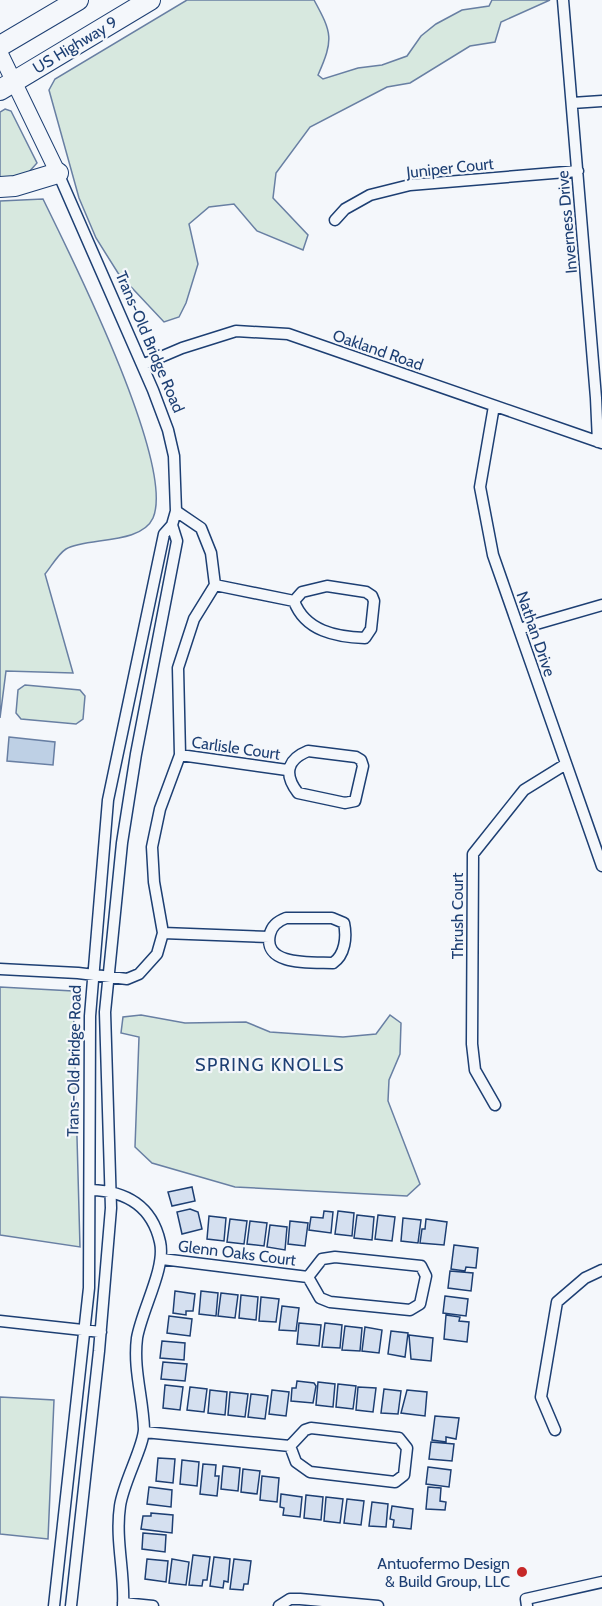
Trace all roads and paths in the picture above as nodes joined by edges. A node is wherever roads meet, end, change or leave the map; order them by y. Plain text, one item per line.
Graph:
1 (78, 0) edge
2 (150, 0) edge
3 (563, 0) edge
4 (0, 45) edge
5 (0, 53) edge
6 (7, 85) edge
7 (602, 101) edge
8 (572, 103) junction
9 (578, 171) junction
10 (59, 177) junction
11 (0, 188) edge
12 (335, 220) dead end
13 (142, 365) junction
14 (494, 406) junction
15 (600, 443) edge
16 (176, 511) junction
17 (172, 525) junction
18 (215, 585) junction
19 (294, 601) junction
20 (602, 605) edge
21 (519, 629) junction
22 (180, 755) junction
23 (566, 764) junction
24 (287, 770) junction
25 (602, 866) edge
26 (163, 933) junction
27 (269, 938) junction
28 (0, 969) edge
29 (94, 975) junction
30 (109, 977) junction
31 (495, 1105) dead end
32 (92, 1190) junction
33 (110, 1191) junction
34 (162, 1259) junction
35 (602, 1270) edge
36 (308, 1277) junction
37 (0, 1321) edge
38 (85, 1329) junction
39 (101, 1332) junction
40 (555, 1430) dead end
41 (144, 1431) junction
42 (290, 1446) junction
43 (602, 1582) edge
44 (123, 1605) edge
45 (54, 1606) edge
46 (71, 1606) edge
47 (153, 1606) edge
48 (279, 1606) edge
49 (378, 1606) edge
50 (527, 1606) edge

1 - 4 highway
2 - 6 highway, US Highway 9
3 - 8 street, Inverness Drive
5 - 6 street, Trans-Old Bridge Road
6 - 10 street, Trans-Old Bridge Road
7 - 8 street
8 - 9 street, Inverness Drive
9 - 12 street, Juniper Court
9 - 15 street, Inverness Drive
10 - 11 highway
10 - 13 street, Trans-Old Bridge Road
13 - 14 street, Oakland Road
13 - 16 street, Trans-Old Bridge Road
14 - 15 street, Oakland Road
14 - 21 street, Nathan Drive
16 - 17 street, Trans-Old Bridge Road
16 - 18 street
17 - 29 street, Trans-Old Bridge Road
17 - 30 street, Trans-Old Bridge Road
18 - 19 street
18 - 22 street, Carlisle Court
19 - 19 street
20 - 21 street
21 - 23 street, Nathan Drive
22 - 24 street, Carlisle Court
22 - 26 street, Carlisle Court
23 - 25 street, Nathan Drive
23 - 31 street, Thrush Court
24 - 24 street, Carlisle Court
26 - 27 street
26 - 30 street
27 - 27 street
28 - 29 street
29 - 30 street
29 - 32 street, Trans-Old Bridge Road
30 - 33 street, Trans-Old Bridge Road
32 - 33 street
32 - 38 street, Trans-Old Bridge Road
33 - 34 street, Glenn Oaks Court
33 - 39 street, Trans-Old Bridge Road
34 - 36 street, Glenn Oaks Court
34 - 41 street, Glenn Oaks Court
35 - 40 street
36 - 36 street, Glenn Oaks Court
37 - 38 street
38 - 39 street
38 - 45 street, Trans-Old Bridge Road
39 - 46 street, Trans-Old Bridge Road
41 - 42 street
41 - 44 street, Glenn Oaks Court
42 - 42 street
43 - 50 street
44 - 47 street, Glenn Oaks Court
48 - 49 street

